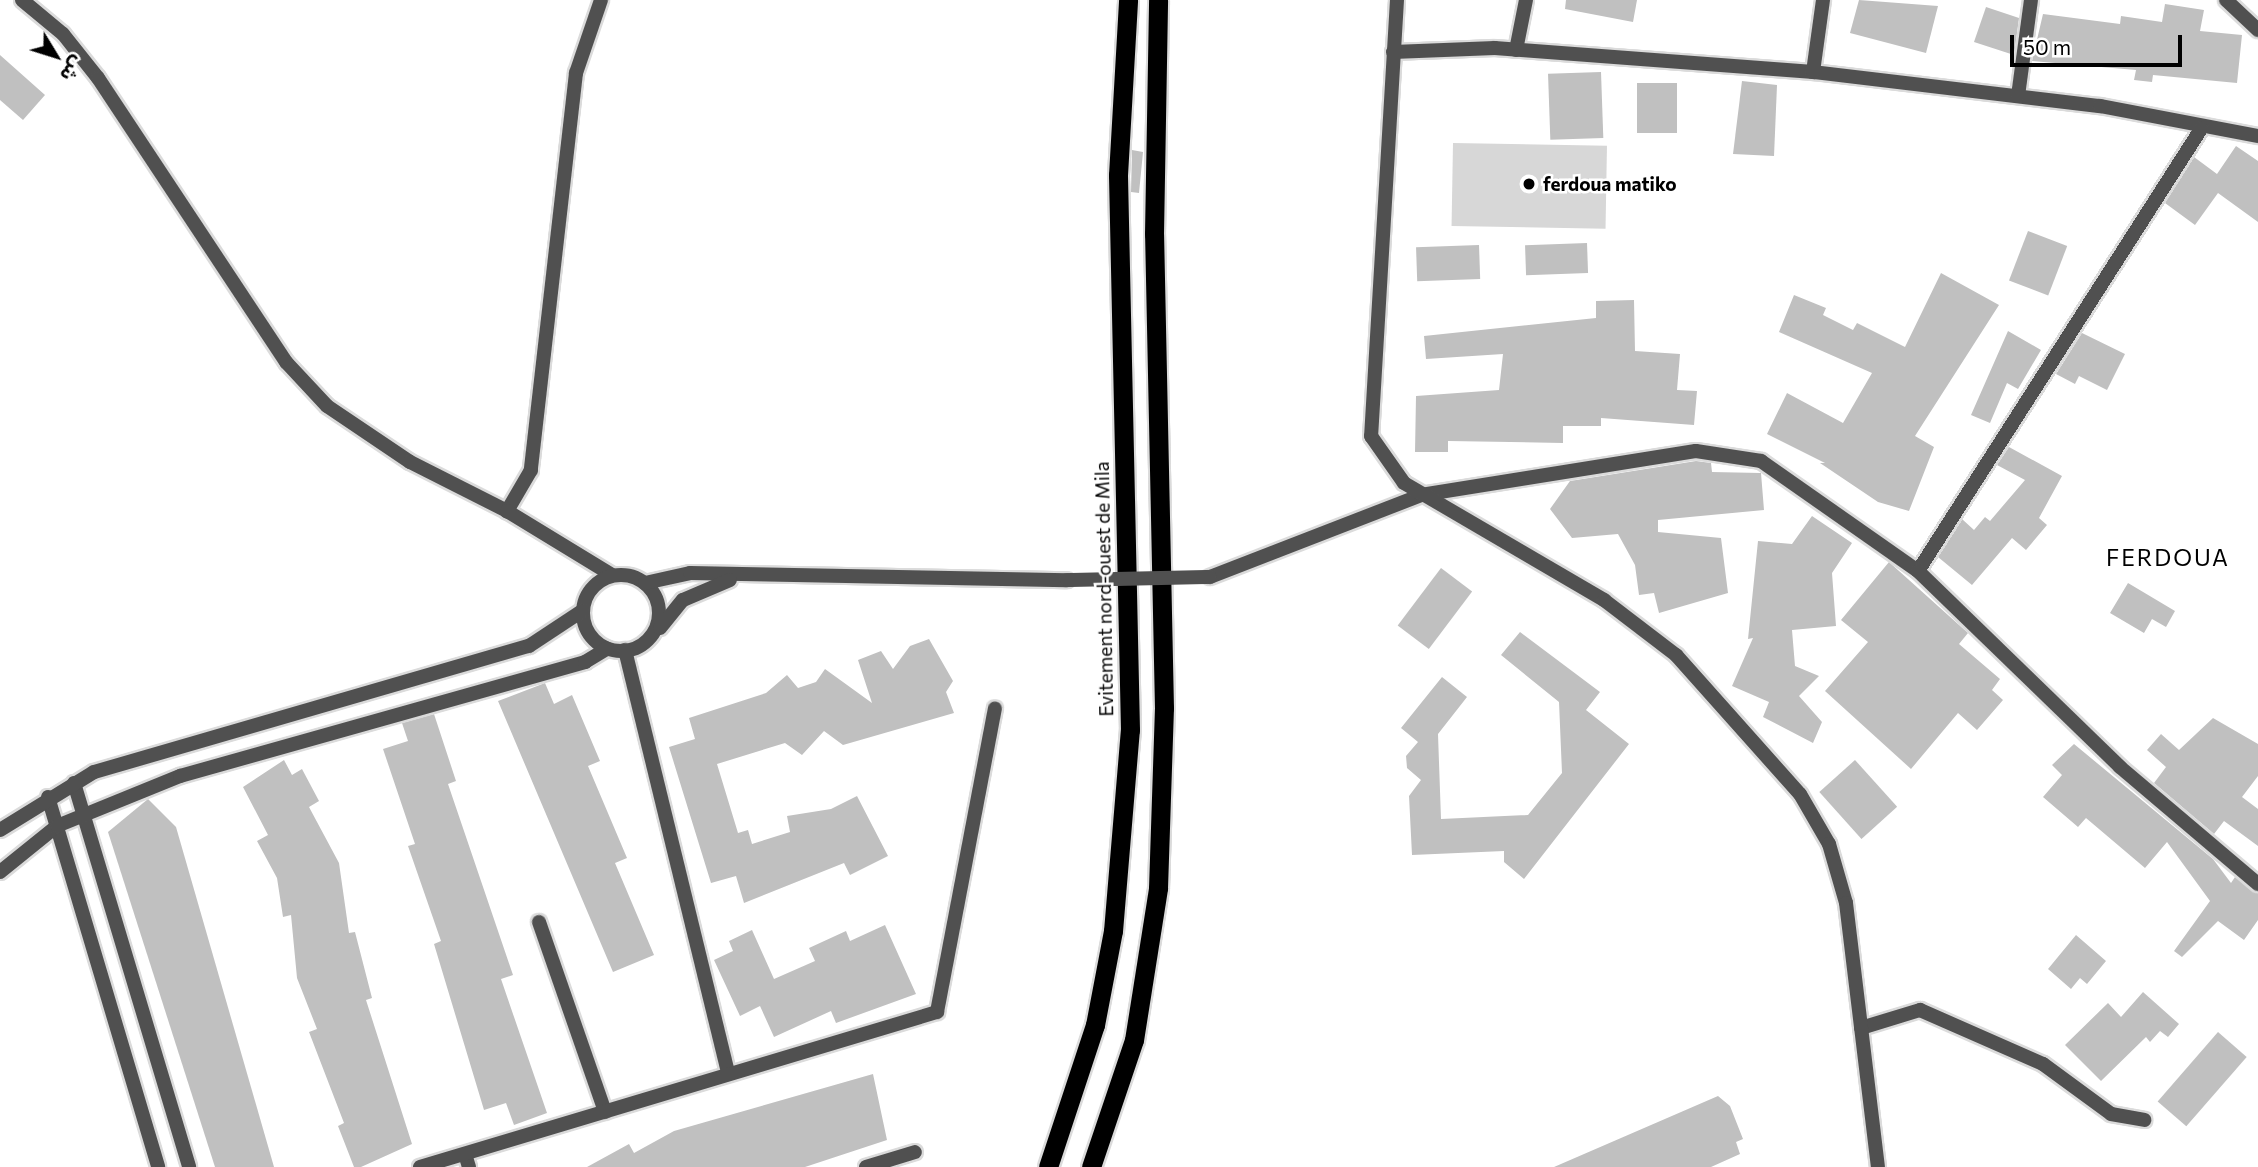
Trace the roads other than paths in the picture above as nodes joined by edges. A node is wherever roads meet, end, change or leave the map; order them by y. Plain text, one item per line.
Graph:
1 (22, 0) edge
2 (601, 0) edge
3 (1128, 0) edge
4 (1158, 0) edge
5 (1397, 0) edge
6 (1525, 0) edge
7 (1823, 0) edge
8 (2031, 0) edge
9 (2226, 0) edge
10 (2258, 30) edge
11 (1516, 50) junction
12 (1393, 52) junction
13 (1813, 72) junction
14 (2018, 96) junction
15 (2201, 129) junction
16 (2258, 136) edge
17 (1422, 495) junction
18 (507, 511) junction
19 (1918, 571) junction
20 (612, 575) junction
21 (769, 576) junction
22 (645, 583) junction
23 (582, 611) junction
24 (652, 637) junction
25 (607, 649) junction
26 (625, 650) junction
27 (995, 709) dead end
28 (74, 783) junction
29 (48, 797) junction
30 (82, 815) junction
31 (57, 826) junction
32 (0, 830) edge
33 (0, 872) edge
34 (2258, 884) edge
35 (539, 922) dead end
36 (1861, 1028) junction
37 (728, 1074) junction
38 (604, 1112) junction
39 (2144, 1120) dead end
40 (915, 1152) dead end
41 (467, 1160) edge
42 (158, 1167) edge
43 (190, 1167) edge
44 (420, 1167) edge
45 (866, 1167) edge
46 (1048, 1167) edge
47 (1091, 1167) edge
48 (1878, 1167) edge

1 - 18 street
2 - 18 street
3 - 46 highway, Evitement nord-ouest de Mila
4 - 47 highway
5 - 12 street
6 - 11 street
7 - 13 street
8 - 14 street
9 - 10 street
11 - 12 street
11 - 13 street
12 - 17 street
13 - 14 street
14 - 15 street
15 - 16 street
15 - 19 street
17 - 19 street
17 - 21 street, bridge
17 - 36 street
18 - 20 street
19 - 34 street
20 - 22 street
20 - 23 street
21 - 22 street
21 - 24 street
22 - 24 street
23 - 25 street
23 - 28 street
24 - 26 street
25 - 26 street
25 - 30 street
26 - 37 street
27 - 37 street
28 - 29 street
28 - 30 street
29 - 31 street
29 - 32 street
30 - 31 street
30 - 43 street
31 - 33 street
31 - 42 street
35 - 38 street
36 - 39 street
36 - 48 street
37 - 38 street
38 - 41 street
40 - 45 street
41 - 44 street

